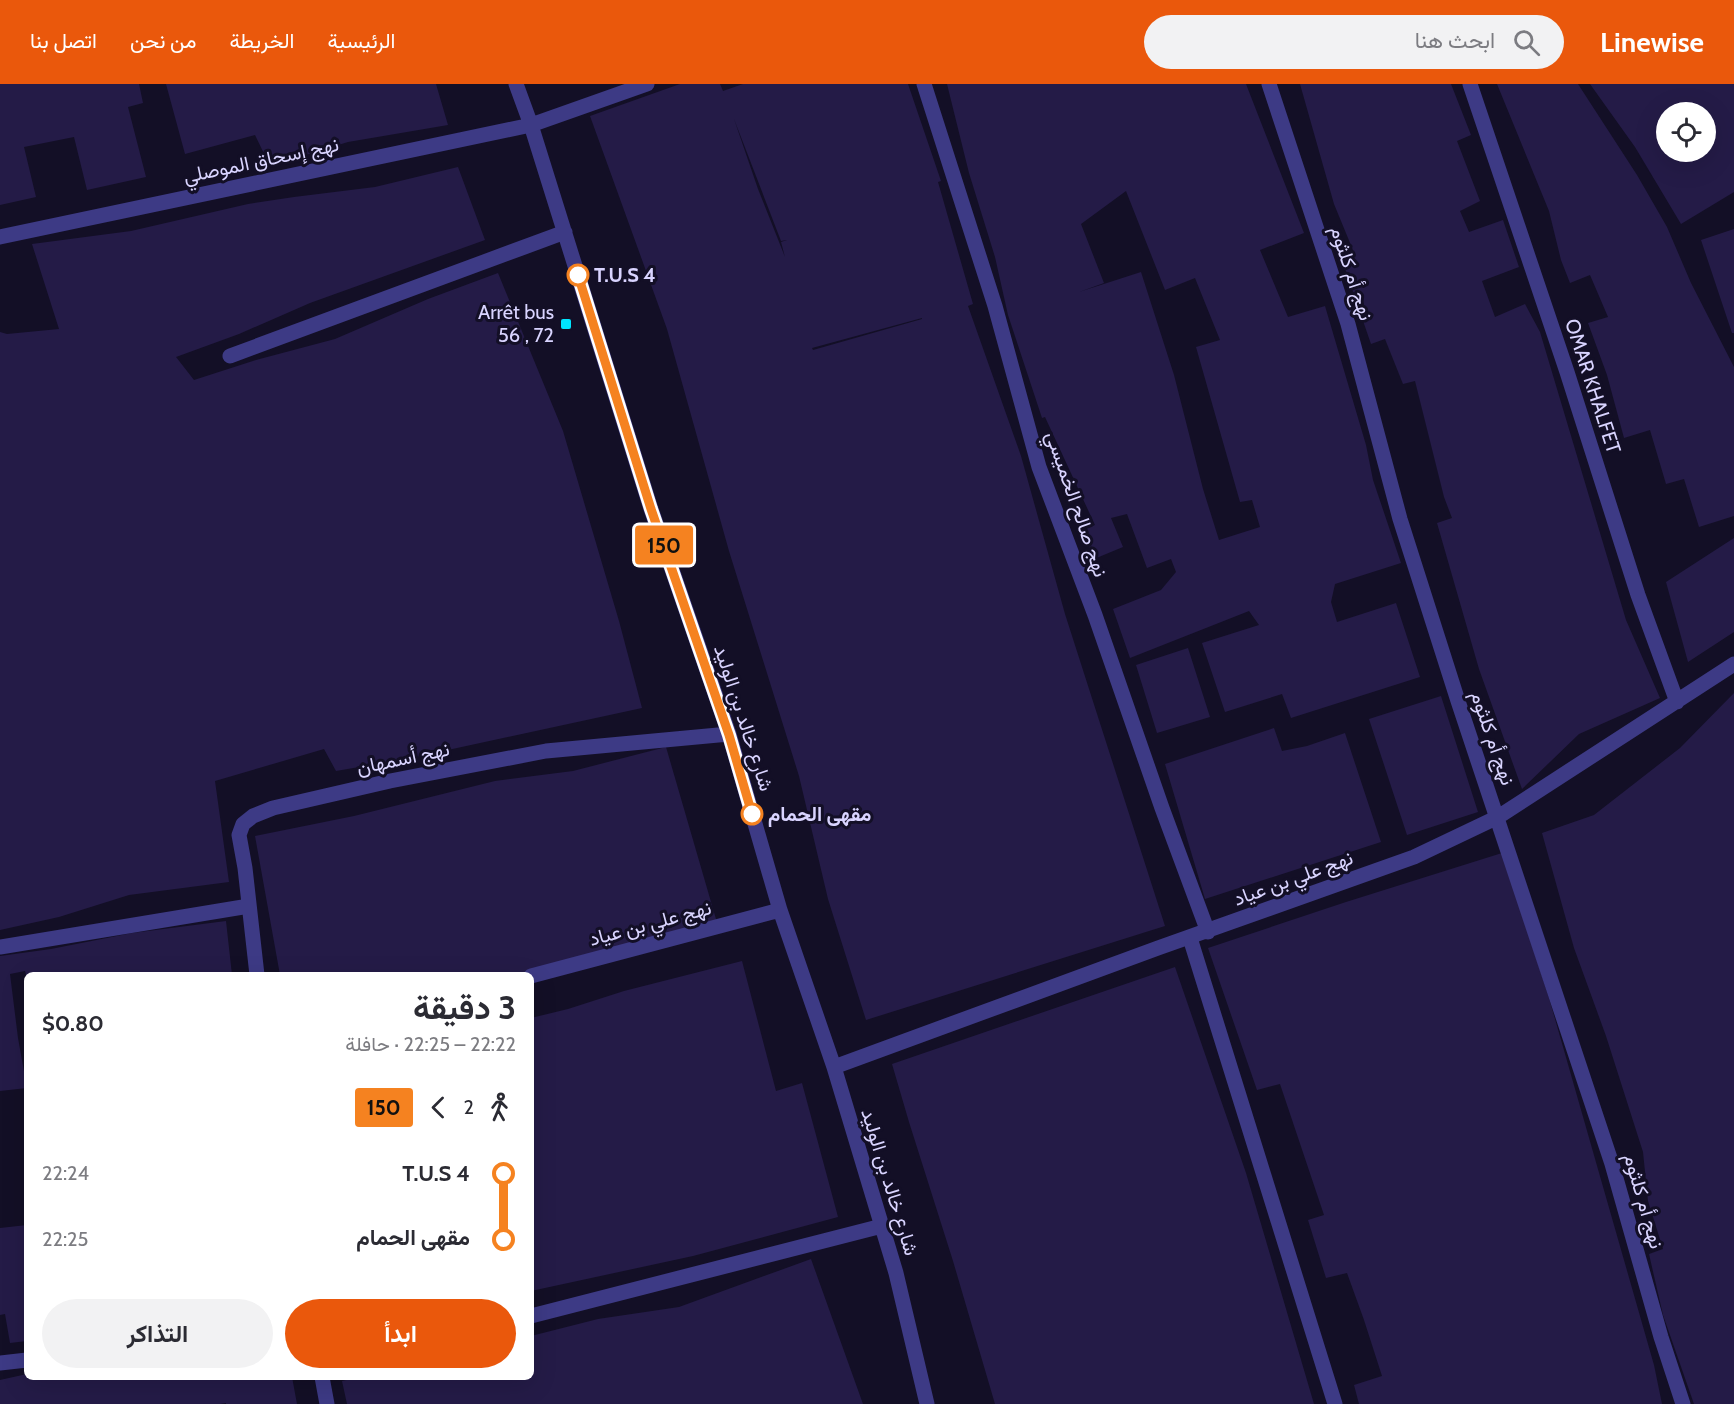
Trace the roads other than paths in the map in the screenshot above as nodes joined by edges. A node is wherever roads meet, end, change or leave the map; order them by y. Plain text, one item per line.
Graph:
1 (516, 84) edge
2 (647, 84) edge
3 (924, 84) edge
4 (1269, 84) edge
5 (1470, 84) edge
6 (531, 125) junction
7 (565, 232) junction
8 (0, 237) edge
9 (230, 356) dead end
10 (1734, 664) edge
11 (1677, 702) junction
12 (729, 735) junction
13 (1498, 817) junction
14 (249, 906) junction
15 (780, 910) junction
16 (1208, 932) junction
17 (1190, 938) junction
18 (0, 947) edge
19 (257, 972) edge
20 (534, 975) edge
21 (834, 1067) junction
22 (882, 1226) junction
23 (534, 1315) edge
24 (24, 1360) edge
25 (0, 1363) edge
26 (323, 1380) edge
27 (327, 1404) edge
28 (927, 1404) edge
29 (1335, 1404) edge
30 (1683, 1404) edge

1 - 6 street, شارع خالد بن الوليد
2 - 6 street, نهج إسحاق الموصلي
3 - 16 street, نهج صالح الخميسي
4 - 13 street, نهج أم كلثوم
5 - 11 street, OMAR KHALFET
6 - 7 street, شارع خالد بن الوليد
6 - 8 street, نهج إسحاق الموصلي
7 - 9 street
7 - 12 street, شارع خالد بن الوليد
10 - 11 street, نهج علي بن عياد
11 - 13 street, نهج علي بن عياد
12 - 14 street, نهج أسمهان
12 - 15 street, شارع خالد بن الوليد
13 - 16 street, نهج علي بن عياد
13 - 30 street, نهج أم كلثوم
14 - 18 street
14 - 19 street, نهج أسمهان
15 - 20 street, نهج علي بن عياد
15 - 21 street, شارع خالد بن الوليد
16 - 17 street, نهج علي بن عياد
17 - 21 street, نهج علي بن عياد
17 - 29 street
21 - 22 street, شارع خالد بن الوليد
22 - 23 street
22 - 28 street, شارع خالد بن الوليد
24 - 25 street
26 - 27 street

